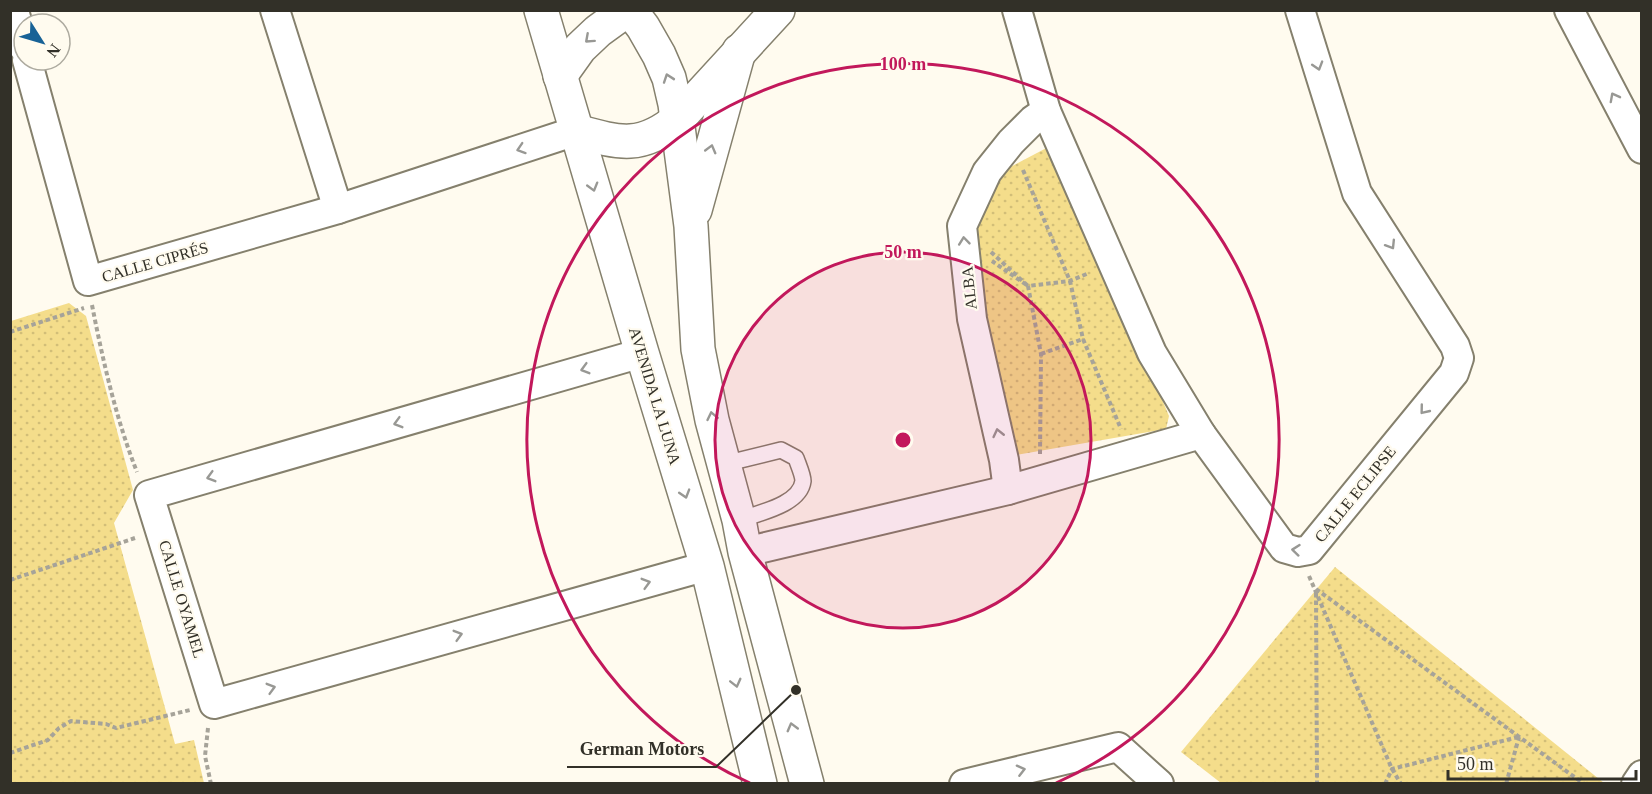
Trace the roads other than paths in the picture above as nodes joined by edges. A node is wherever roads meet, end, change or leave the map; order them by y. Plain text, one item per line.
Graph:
1 (275, 10) edge
2 (542, 10) edge
3 (628, 10) edge
4 (778, 10) edge
5 (1017, 10) edge
6 (1300, 10) edge
7 (1569, 10) edge
8 (739, 51) junction
9 (30, 72) edge
10 (560, 76) junction
11 (1046, 111) junction
12 (678, 119) junction
13 (576, 131) junction
14 (1641, 149) edge
15 (338, 209) junction
16 (691, 226) junction
17 (642, 352) junction
18 (1201, 434) junction
19 (724, 464) junction
20 (1008, 490) junction
21 (739, 520) junction
22 (745, 552) junction
23 (707, 566) junction
24 (1641, 775) edge
25 (760, 783) edge
26 (807, 783) edge
27 (964, 783) edge
28 (1159, 783) edge
29 (1636, 783) edge

1 - 15 street
2 - 10 main road, AVENIDA LA LUNA
3 -> 10 main road
12 -> 3 main road
4 - 8 main road
5 - 11 street, CALLE ECLIPSE
6 -> 18 street, CALLE ECLIPSE
14 -> 7 street
8 - 12 main road
16 -> 8 main road
9 - 15 street, CALLE CIPRÉS
10 - 13 main road, AVENIDA LA LUNA
11 - 18 street, CALLE ECLIPSE
20 -> 11 street, ALBA
12 - 13 main road
12 - 16 main road
13 -> 15 street, CALLE CIPRÉS
13 -> 17 main road, AVENIDA LA LUNA
19 -> 16 main road
17 -> 23 main road, AVENIDA LA LUNA
17 -> 23 street, CALLE OYAMEL
18 - 20 street
19 - 21 main road
19 - 21 lane
20 - 22 street
21 - 22 main road
26 -> 22 main road
23 -> 25 main road, AVENIDA LA LUNA
24 - 29 street
27 -> 28 street

